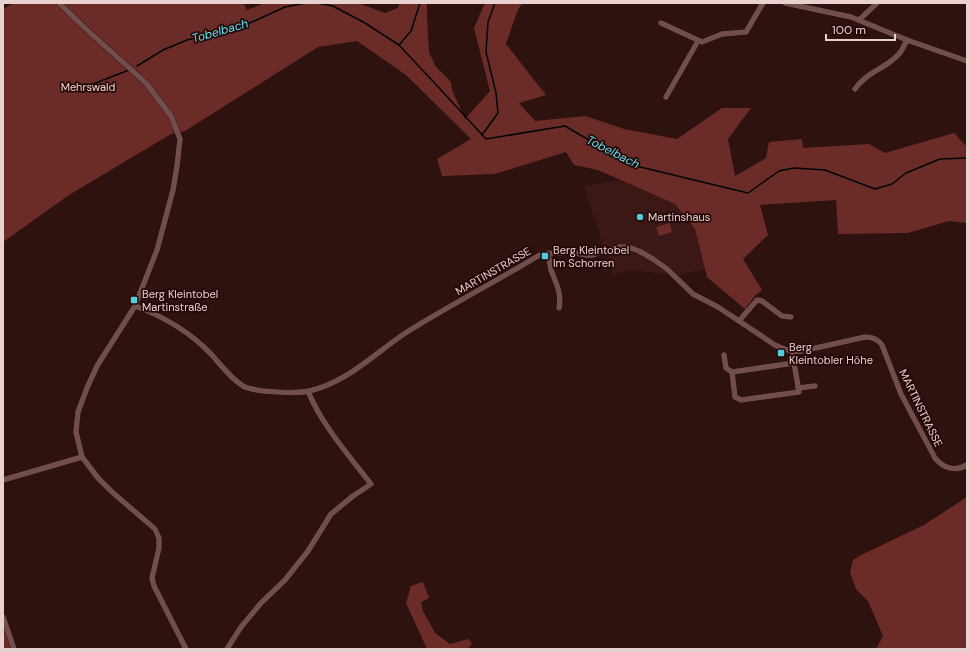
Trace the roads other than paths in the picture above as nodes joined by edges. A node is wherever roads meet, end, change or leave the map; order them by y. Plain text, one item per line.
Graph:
1 (59, 3) edge
2 (763, 3) edge
3 (785, 3) edge
4 (877, 3) edge
5 (859, 20) junction
6 (662, 23) dead end
7 (907, 40) junction
8 (698, 41) junction
9 (967, 61) edge
10 (855, 90) dead end
11 (666, 97) dead end
12 (548, 253) junction
13 (135, 306) junction
14 (559, 308) dead end
15 (791, 317) dead end
16 (739, 321) junction
17 (792, 351) junction
18 (724, 355) dead end
19 (794, 363) junction
20 (732, 372) junction
21 (815, 386) dead end
22 (798, 388) junction
23 (308, 391) junction
24 (82, 457) junction
25 (967, 465) edge
26 (3, 480) edge
27 (3, 617) edge
28 (14, 649) edge
29 (186, 649) edge
30 (227, 649) edge

1 - 13 street
2 - 8 street
3 - 5 street
4 - 5 street
5 - 7 street
6 - 8 street
7 - 9 street
7 - 10 street
8 - 11 street
12 - 14 street
12 - 16 street, MARTINSTRASSE
12 - 23 street, MARTINSTRASSE
13 - 23 street, MARTINSTRASSE
13 - 24 street
15 - 16 street
16 - 17 street, MARTINSTRASSE
17 - 19 street
17 - 25 street, MARTINSTRASSE
18 - 20 street
19 - 20 street
19 - 22 street
20 - 22 street
21 - 22 street
23 - 30 street
24 - 26 street
24 - 29 street
27 - 28 street

